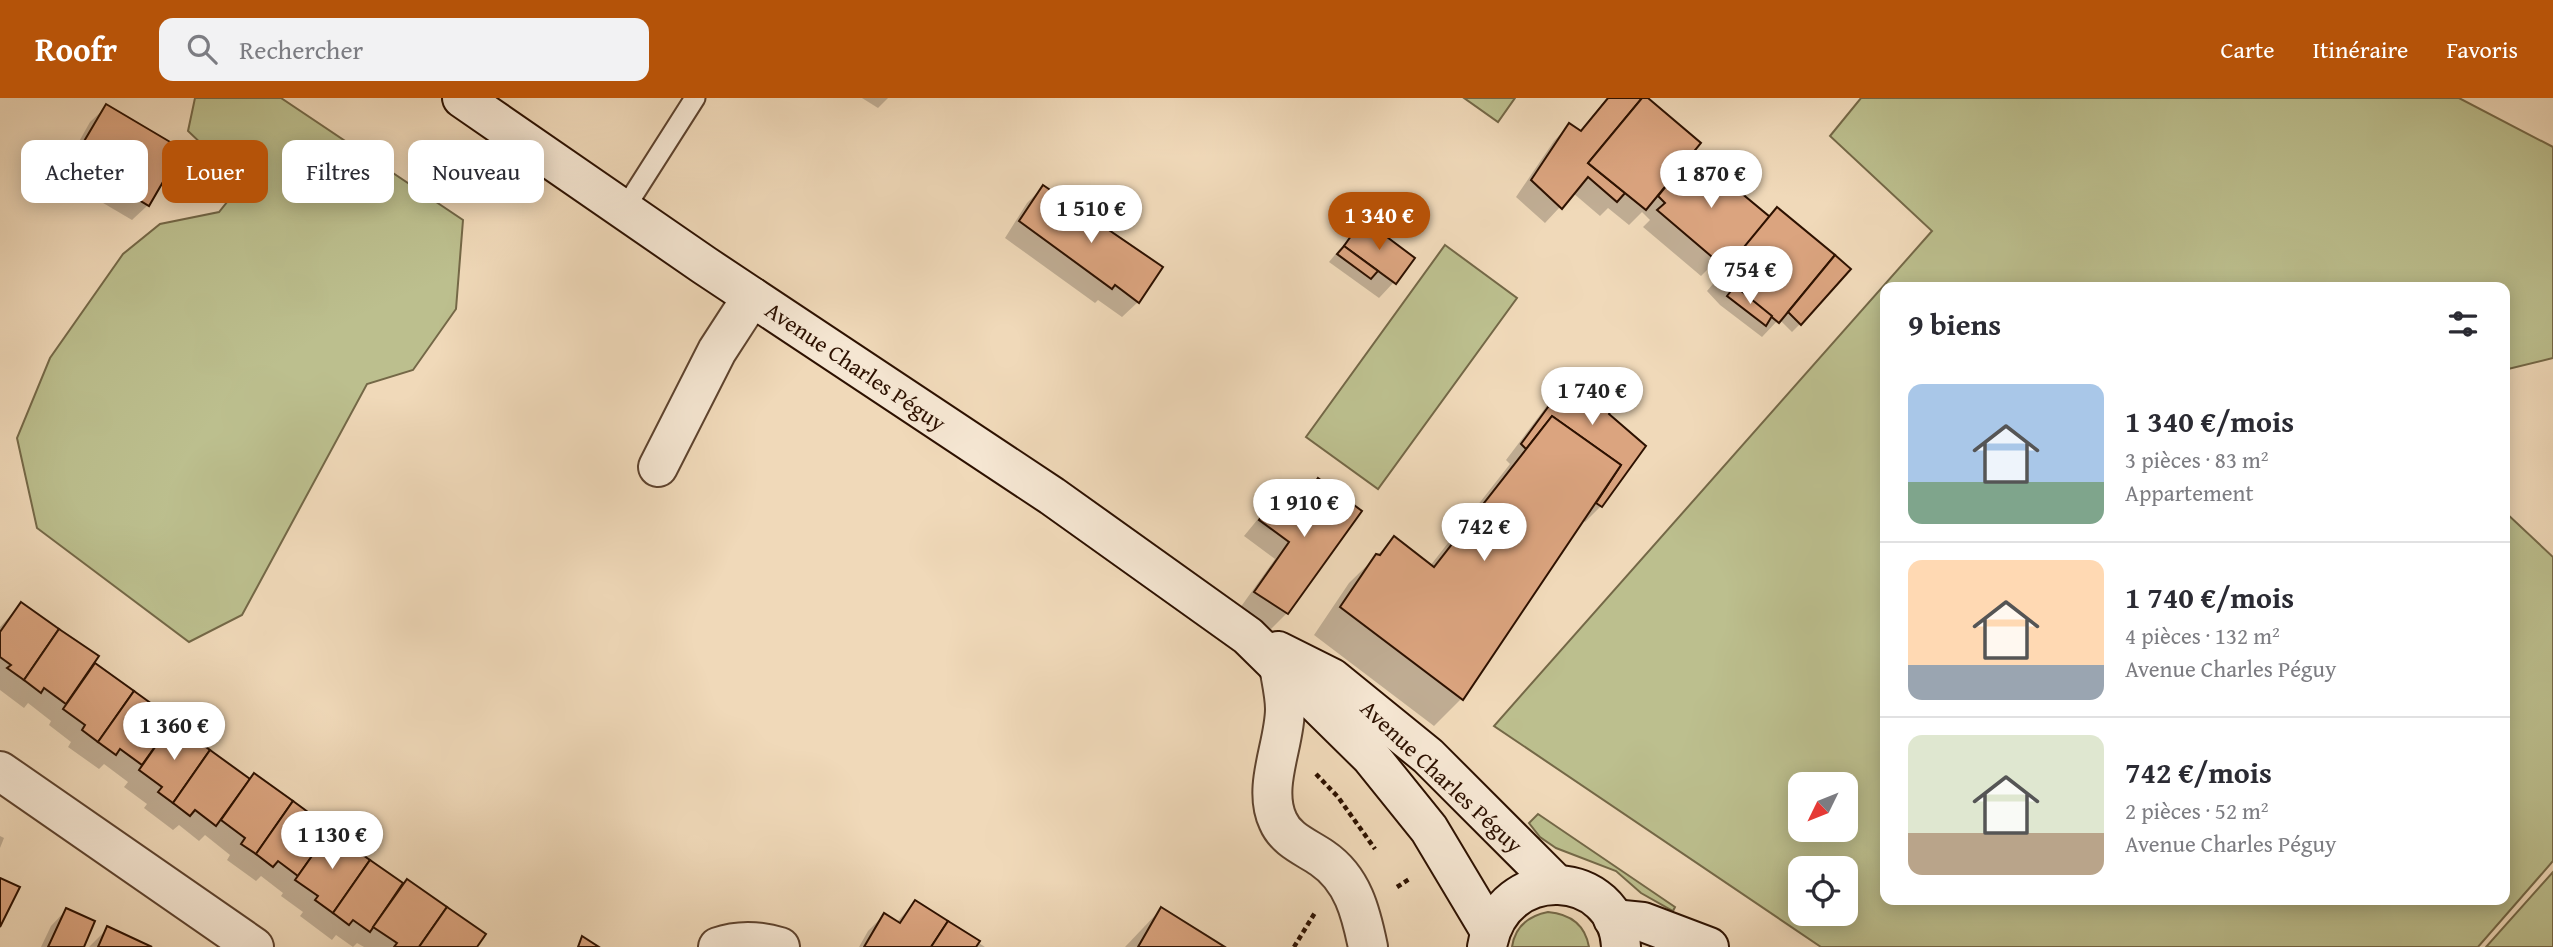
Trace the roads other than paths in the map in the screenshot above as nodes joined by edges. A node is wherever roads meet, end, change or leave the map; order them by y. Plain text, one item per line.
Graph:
1 (462, 98) edge
2 (695, 98) edge
3 (623, 211) junction
4 (752, 297) junction
5 (658, 467) dead end
6 (1248, 636) junction
7 (1279, 666) junction
8 (0, 771) edge
9 (1556, 884) junction
10 (1617, 933) edge
11 (1489, 939) edge
12 (254, 947) edge
13 (718, 947) edge
14 (780, 947) edge
15 (1368, 947) edge
16 (1709, 947) edge

1 - 3 main road, Avenue Charles Péguy
2 - 3 lane
3 - 4 main road, Avenue Charles Péguy
4 - 5 main road
4 - 6 main road, Avenue Charles Péguy
6 - 7 main road, Avenue Charles Péguy
6 - 9 main road, Avenue Charles Péguy
7 - 11 main road, Avenue Charles Péguy
7 - 15 main road
8 - 12 main road
9 - 10 main road
9 - 11 main road
10 - 16 main road
13 - 14 main road

